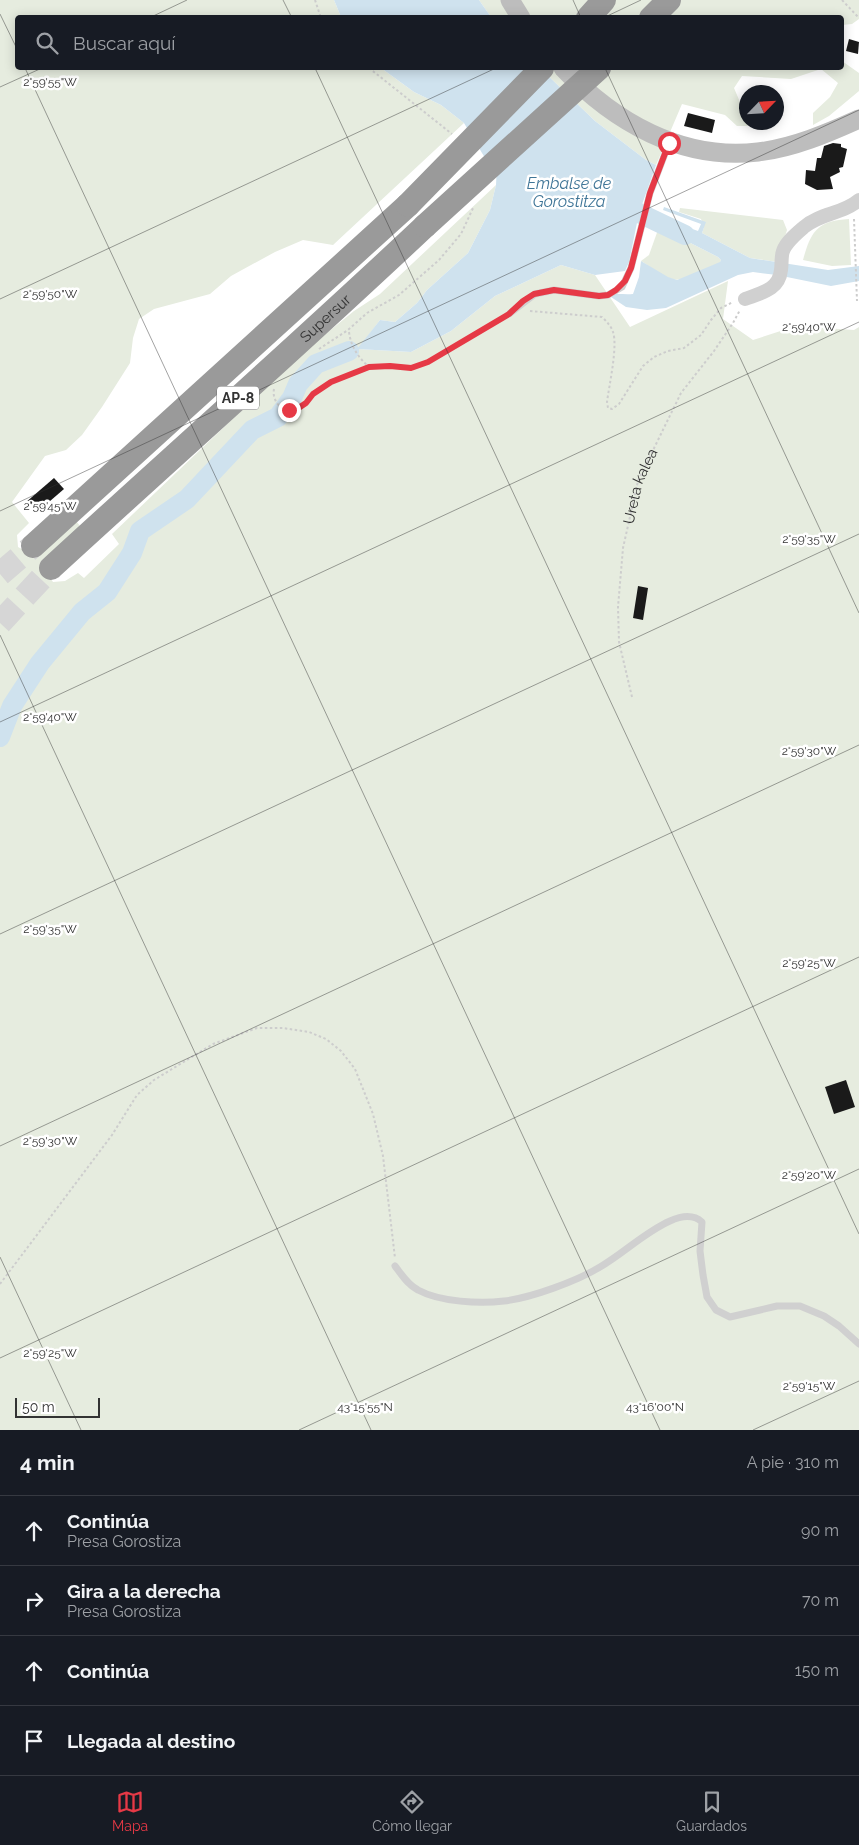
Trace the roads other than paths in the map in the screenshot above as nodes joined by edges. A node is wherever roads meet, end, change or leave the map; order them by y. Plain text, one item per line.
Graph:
1 (510, 0) edge
2 (604, 0) edge
3 (669, 0) edge
4 (518, 15) edge
5 (591, 15) edge
6 (654, 15) edge
7 (540, 70) edge
8 (566, 70) edge
9 (597, 70) edge
10 (859, 119) edge
11 (669, 143) junction
12 (856, 202) edge
13 (745, 299) road end
14 (509, 314) road end
15 (33, 546) tunnel mouth
16 (50, 568) tunnel mouth
17 (396, 1266) road end
18 (859, 1344) edge

1 - 4 street
2 - 5 highway
3 - 6 highway
7 - 15 highway, Supersur / AP-8, bridge
8 - 11 street
9 - 16 highway, Supersur / AP-8, bridge
10 - 11 street
11 - 14 lane
12 - 13 street
17 - 18 lane

